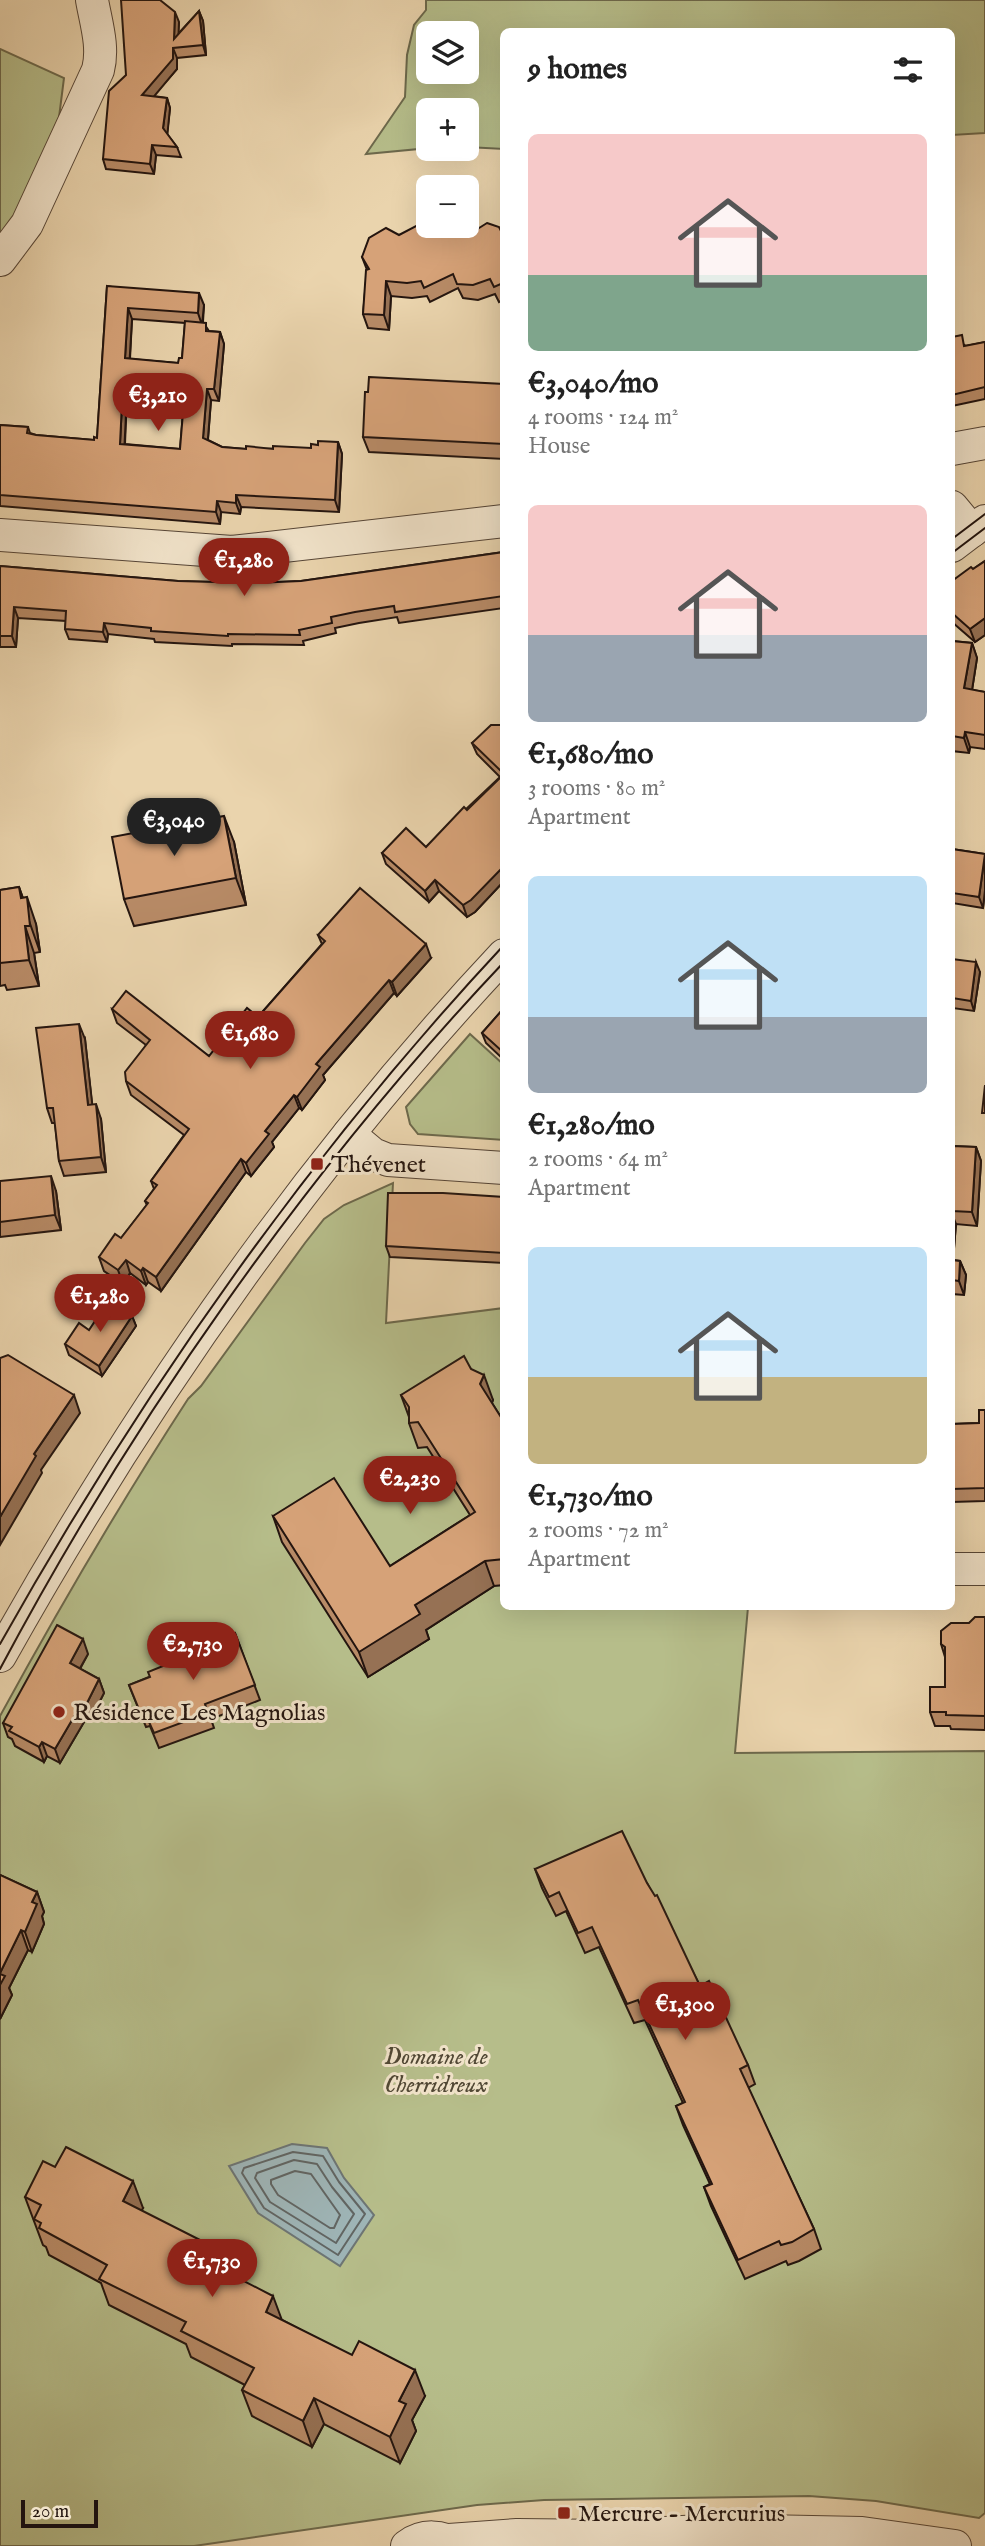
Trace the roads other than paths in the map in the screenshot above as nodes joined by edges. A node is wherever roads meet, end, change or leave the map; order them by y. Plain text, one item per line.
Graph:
1 (92, 0) edge
2 (0, 260) edge
3 (985, 443) edge
4 (955, 448) edge
5 (955, 511) edge
6 (500, 521) edge
7 (970, 533) edge
8 (0, 535) edge
9 (500, 959) edge
10 (349, 1134) junction
11 (500, 1168) edge
12 (955, 1569) edge
13 (985, 1569) edge
14 (0, 1656) edge
15 (601, 2541) edge
16 (454, 2543) edge
17 (407, 2546) edge
18 (955, 2546) edge

1 - 2 street
3 - 4 street
5 - 7 street
6 - 8 street
9 - 10 street
10 - 11 street
10 - 14 street
12 - 13 street
15 - 16 street
15 - 18 street
16 - 17 street

